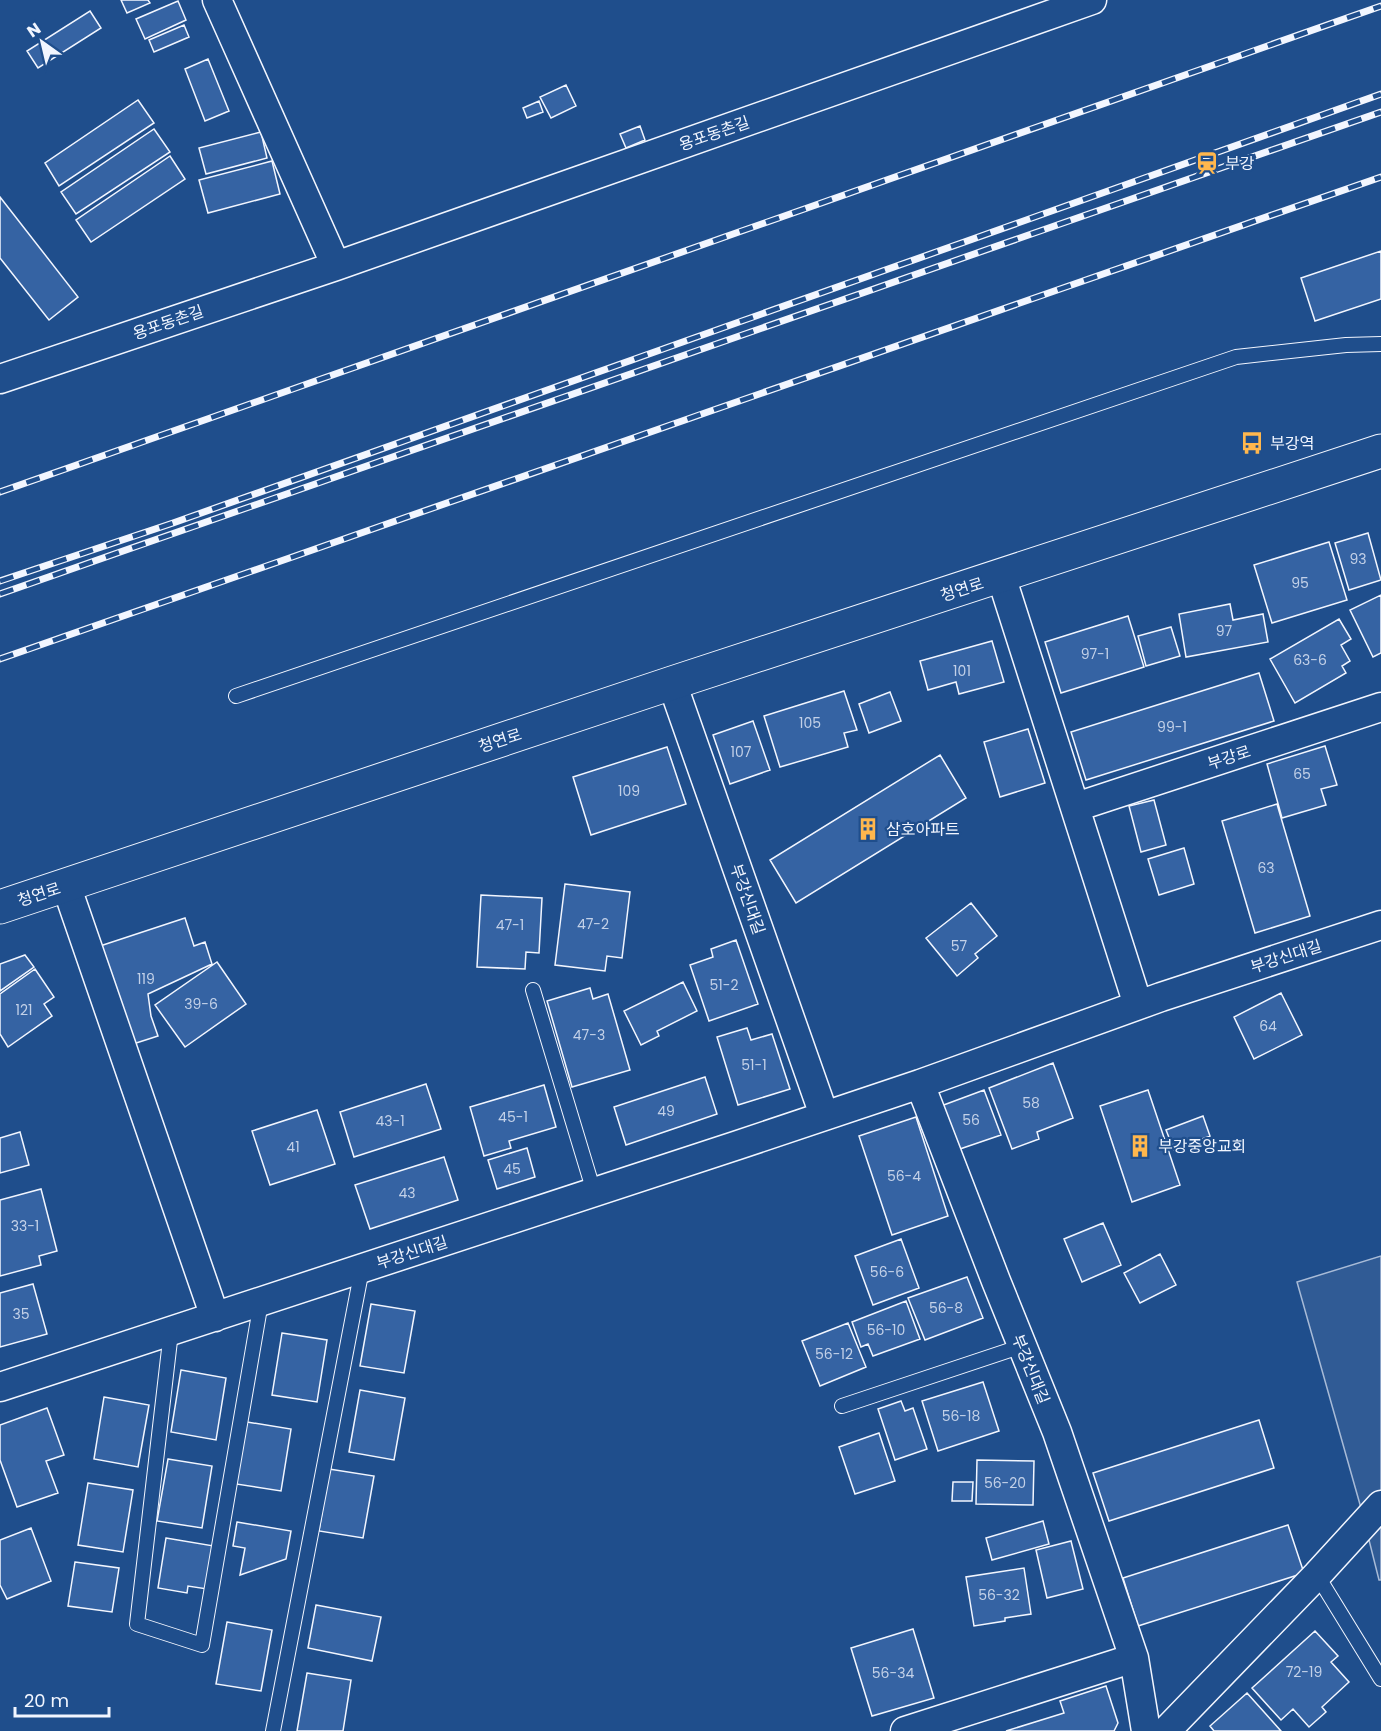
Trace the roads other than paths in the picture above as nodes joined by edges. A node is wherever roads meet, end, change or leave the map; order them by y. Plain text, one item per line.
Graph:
1 (217, 0) edge
2 (1092, 0) edge
3 (336, 266) junction
4 (1381, 344) edge
5 (0, 379) edge
6 (1381, 451) edge
7 (1001, 576) junction
8 (672, 683) junction
9 (236, 696) dead end
10 (1381, 707) edge
11 (1076, 807) junction
12 (66, 885) junction
13 (0, 907) edge
14 (1381, 925) edge
15 (533, 990) dead end
16 (1138, 1005) junction
17 (920, 1083) junction
18 (824, 1114) junction
19 (594, 1192) junction
20 (362, 1269) junction
21 (261, 1302) junction
22 (215, 1317) junction
23 (171, 1332) junction
24 (1022, 1346) junction
25 (0, 1387) edge
26 (842, 1406) dead end
27 (1381, 1505) edge
28 (1317, 1575) junction
29 (1134, 1658) junction
30 (1381, 1679) edge
31 (273, 1731) edge
32 (905, 1731) edge
33 (1146, 1731) edge
34 (1166, 1731) edge

1 - 3 street
2 - 3 street, 용포동촌길
3 - 5 street, 용포동촌길
4 - 9 lane
6 - 7 main road, 청연로
7 - 8 main road, 청연로
7 - 11 street, 청연로
8 - 12 main road, 청연로
8 - 18 street, 부강신대길
10 - 11 street, 부강로
11 - 16 street, 청연로
12 - 13 main road, 청연로
12 - 22 street
14 - 16 street, 부강신대길
15 - 19 lane
16 - 17 street, 부강신대길
17 - 18 street, 부강신대길
17 - 24 street, 부강신대길
18 - 19 street, 부강신대길
19 - 20 street, 부강신대길
20 - 21 street, 부강신대길
20 - 31 lane
21 - 22 street, 부강신대길
21 - 23 lane
22 - 23 street, 부강신대길
23 - 25 street, 부강신대길
24 - 26 lane
24 - 29 street, 부강신대길
27 - 28 street
28 - 30 lane
28 - 34 street
29 - 32 street
29 - 33 street, 부강신대길

